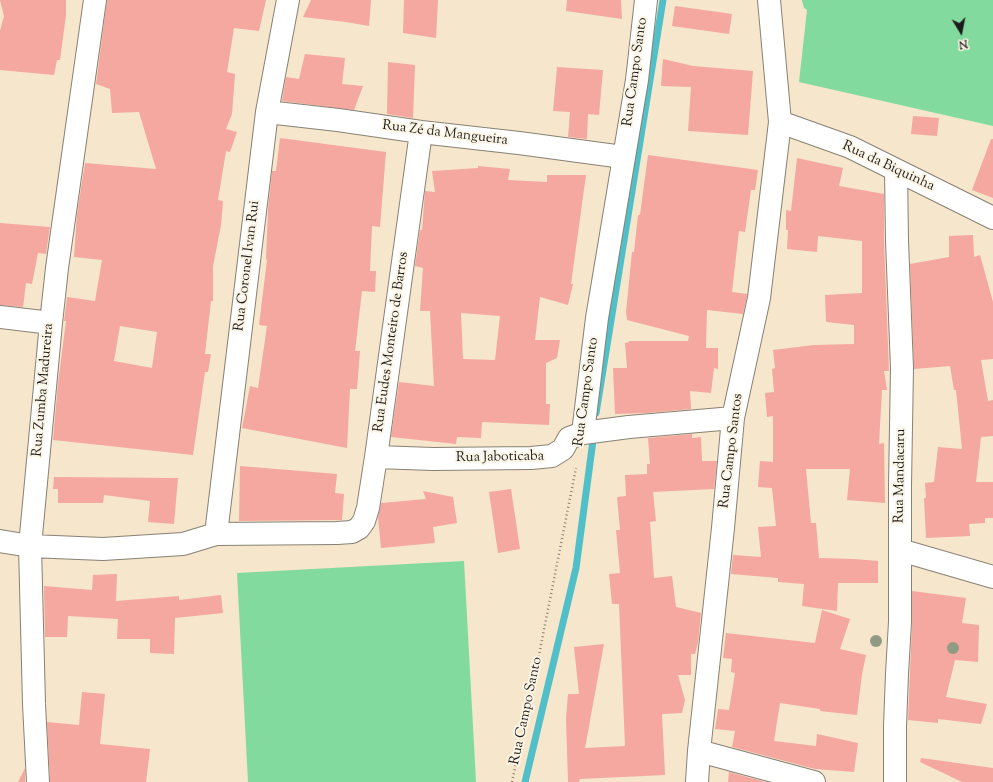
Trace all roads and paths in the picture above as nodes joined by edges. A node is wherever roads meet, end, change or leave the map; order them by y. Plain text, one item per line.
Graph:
1 (95, 0) edge
2 (288, 0) edge
3 (646, 0) edge
4 (769, 0) edge
5 (267, 112) junction
6 (780, 122) junction
7 (421, 132) junction
8 (623, 157) junction
9 (896, 170) junction
10 (993, 218) edge
11 (0, 318) edge
12 (51, 323) junction
13 (733, 418) junction
14 (583, 433) junction
15 (376, 457) junction
16 (216, 534) junction
17 (0, 541) edge
18 (30, 546) junction
19 (900, 550) junction
20 (993, 577) edge
21 (699, 751) junction
22 (38, 782) edge
23 (512, 782) edge
24 (697, 782) edge
25 (814, 782) edge
26 (895, 782) edge

1 - 12 street, Rua Zumba Madureira
2 - 5 street, Rua Coronel Ivan Rui
3 - 8 street, Rua Campo Santo
4 - 6 street
5 - 7 street, Rua Zé da Mangueira
5 - 16 street, Rua Coronel Ivan Rui
6 - 9 street, Rua da Biquinha
6 - 13 street, Rua Campo Santos
7 - 8 street, Rua Zé da Mangueira
7 - 15 street, Rua Eudes Monteiro de Barros
8 - 14 street, Rua Campo Santo
9 - 10 street, Rua da Biquinha
9 - 19 street, Rua Mandacaru
11 - 12 street
12 - 18 street, Rua Zumba Madureira
13 - 14 street, Rua Jaboticaba
13 - 21 street, Rua Campo Santos
14 - 15 street, Rua Jaboticaba
14 - 23 path, Rua Campo Santo
15 - 16 street, Rua Eudes Monteiro de Barros
16 - 18 street, Rua Eudes Monteiro de Barros
17 - 18 street, Rua Eudes Monteiro de Barros
18 - 22 street, Rua Zumba Madureira
19 - 20 street
19 - 26 street, Rua Mandacaru
21 - 24 street, Rua Campo Santos
21 - 25 street

